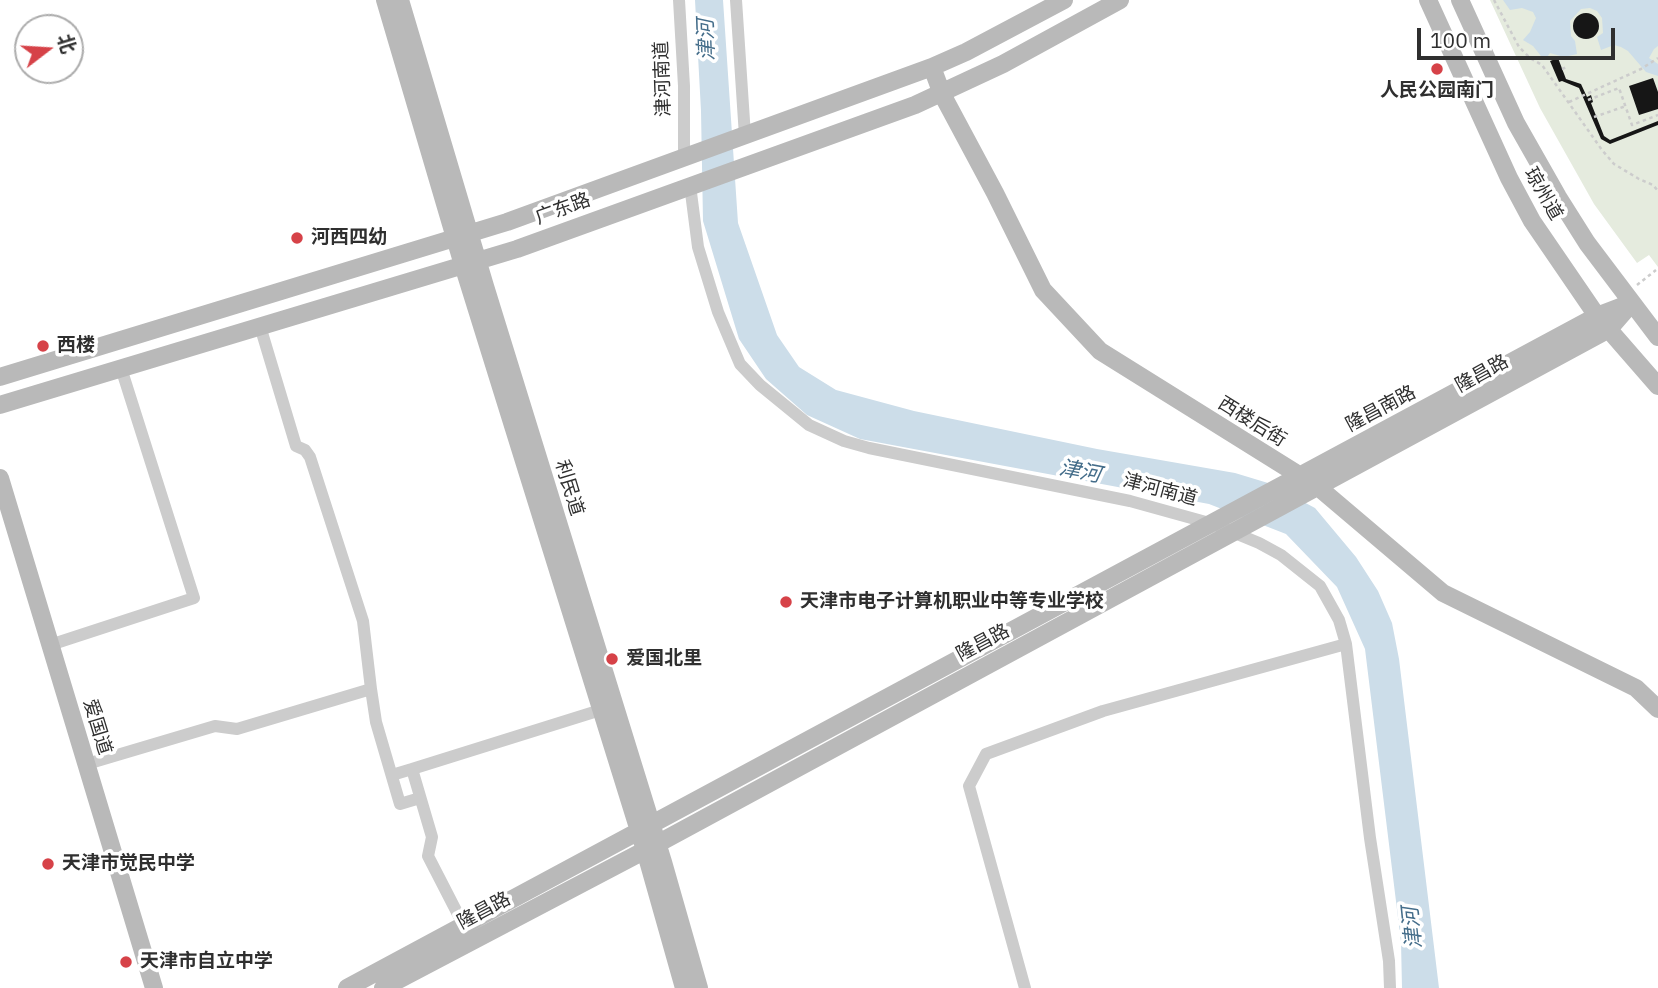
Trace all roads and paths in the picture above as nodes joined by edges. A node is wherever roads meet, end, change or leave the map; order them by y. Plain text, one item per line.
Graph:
1 (385, 0) edge
2 (400, 0) edge
3 (679, 0) edge
4 (736, 0) edge
5 (1064, 0) edge
6 (1119, 0) edge
7 (1428, 0) edge
8 (1460, 0) edge
9 (1494, 0) edge
10 (1656, 59) edge
11 (932, 67) junction
12 (1554, 72) dead end
13 (1549, 74) junction
14 (942, 94) junction
15 (1588, 100) dead end
16 (1569, 102) junction
17 (1626, 106) junction
18 (1658, 115) edge
19 (1594, 117) dead end
20 (744, 136) junction
21 (684, 157) junction
22 (1658, 180) edge
23 (690, 185) junction
24 (1653, 185) junction
25 (1658, 191) edge
26 (462, 237) junction
27 (470, 263) junction
28 (1656, 270) edge
29 (1628, 299) junction
30 (1603, 322) junction
31 (260, 326) junction
32 (1658, 337) edge
33 (121, 368) junction
34 (0, 377) edge
35 (1658, 386) edge
36 (0, 405) edge
37 (0, 478) edge
38 (1304, 485) junction
39 (1229, 525) junction
40 (1346, 644) junction
41 (50, 645) junction
42 (371, 689) junction
43 (607, 708) junction
44 (1658, 709) edge
45 (87, 764) junction
46 (412, 769) junction
47 (392, 775) junction
48 (420, 798) junction
49 (644, 827) junction
50 (651, 847) junction
51 (464, 926) junction
52 (154, 988) edge
53 (347, 988) edge
54 (383, 988) edge
55 (684, 988) edge
56 (699, 988) edge
57 (1025, 988) edge
58 (1390, 988) edge

1 - 26 main road, 利民道
2 - 26 main road, 利民道
3 - 21 street, 津河南道
4 - 20 street
5 - 11 main road, 广东路
6 - 14 main road, 广东路
7 - 30 main road, 琼州道
8 - 29 main road, 琼州道
9 - 13 path
10 - 16 path
11 - 14 main road, 西楼后街
11 - 20 main road, 广东路
12 - 13 path
13 - 16 path
14 - 23 main road, 广东路
14 - 38 main road, 西楼后街
15 - 17 path
16 - 24 path
17 - 18 path
17 - 19 path
20 - 21 main road, 广东路
21 - 26 main road, 广东路
22 - 24 path
23 - 27 main road, 广东路
23 - 39 street, 津河南道
24 - 25 path
26 - 27 main road, 利民道
26 - 34 main road, 广东路
27 - 31 main road, 广东路
27 - 43 main road, 利民道
28 - 29 path
29 - 30 main road, 隆昌南路
29 - 32 main road, 琼州道
30 - 35 main road, 琼州道
30 - 38 main road, 隆昌南路
31 - 33 main road, 广东路
31 - 42 street
33 - 36 main road, 广东路
33 - 41 street
37 - 41 main road, 爱国道
38 - 39 main road, 隆昌路
38 - 44 main road, 西楼后街
39 - 40 street, 津河南道
39 - 49 main road, 隆昌路
39 - 50 main road, 隆昌路
40 - 57 street
40 - 58 street, 津河南道
41 - 45 main road, 爱国道
42 - 45 street
42 - 47 street
43 - 46 street
43 - 49 main road, 利民道
45 - 52 main road, 爱国道
46 - 47 street
46 - 48 street
47 - 48 street
48 - 51 street
49 - 50 main road, 利民道
49 - 51 main road, 隆昌路
50 - 54 main road, 隆昌路
50 - 55 main road, 利民道
50 - 56 main road, 利民道
51 - 53 main road, 隆昌路

